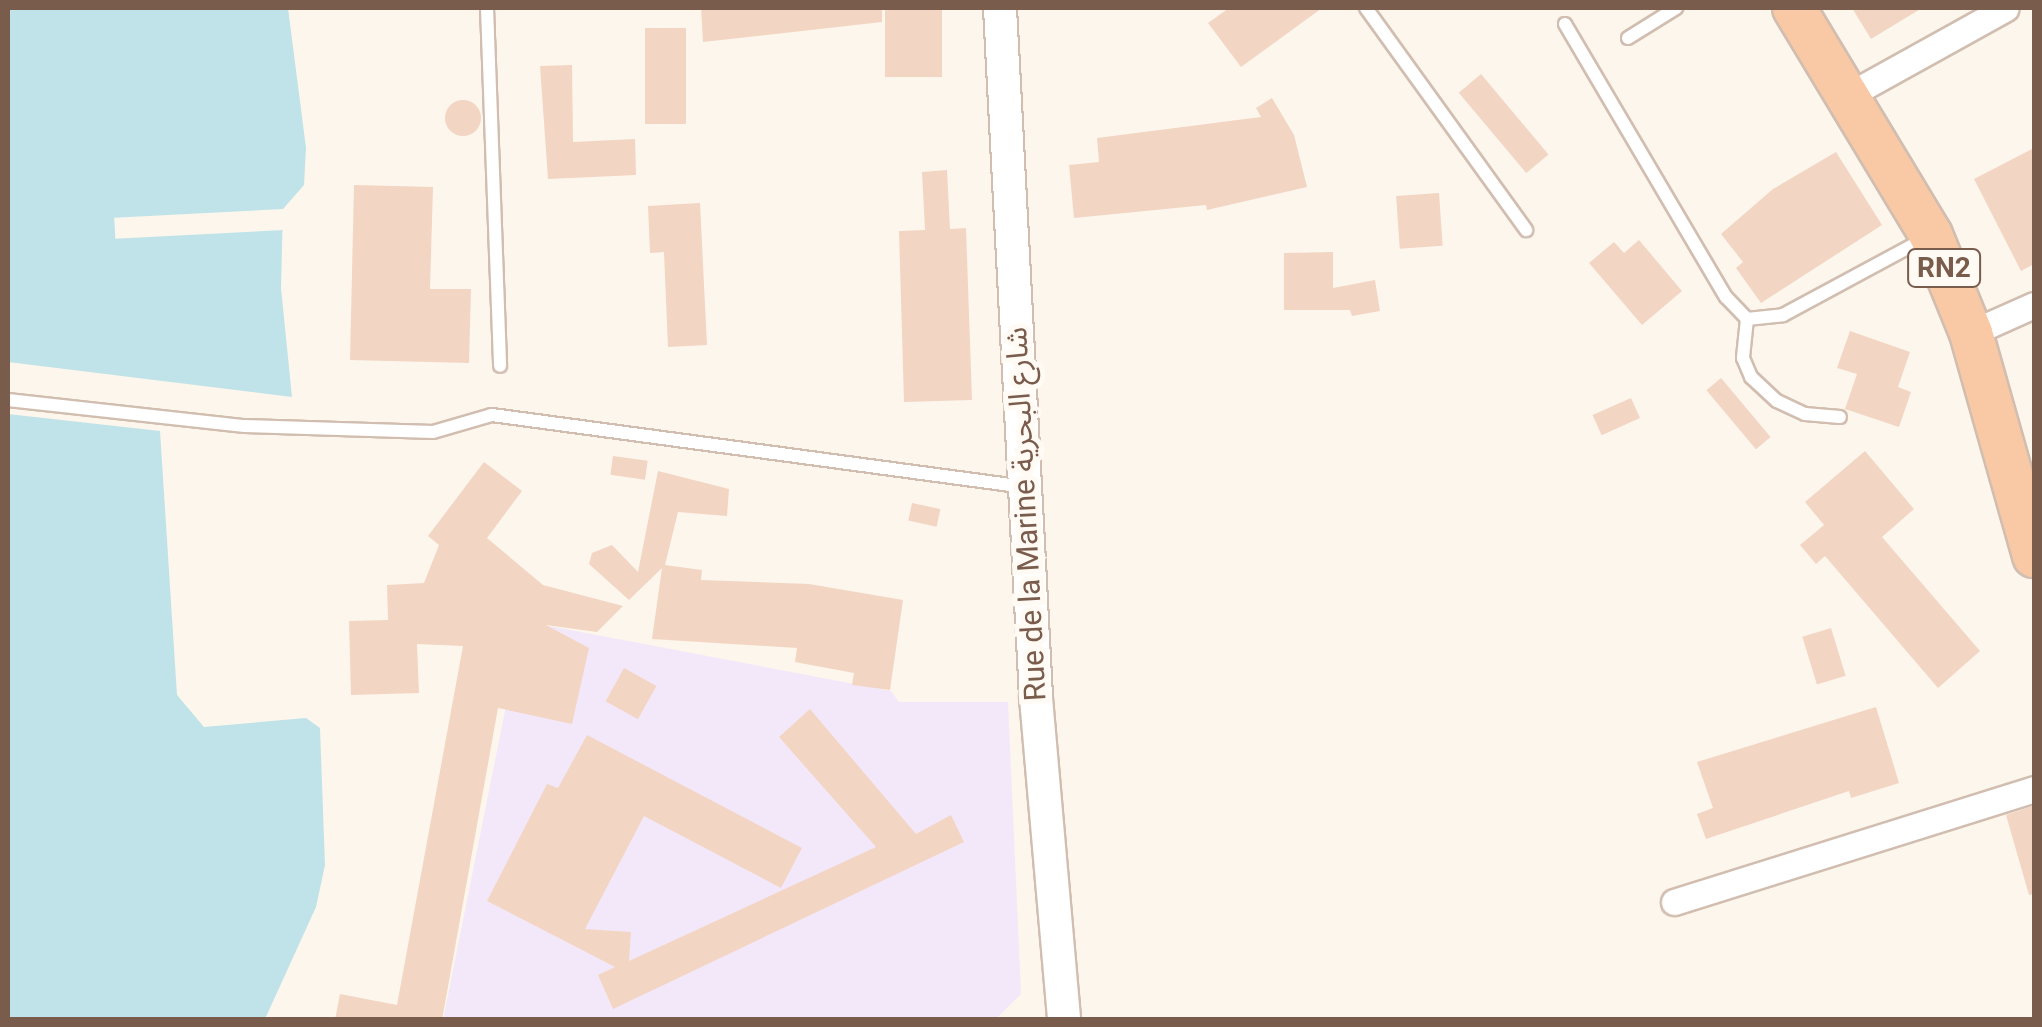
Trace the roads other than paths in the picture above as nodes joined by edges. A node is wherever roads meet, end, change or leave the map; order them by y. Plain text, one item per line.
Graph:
1 (486, 8) edge
2 (1000, 8) edge
3 (1366, 8) edge
4 (1676, 8) edge
5 (1794, 8) edge
6 (2006, 8) edge
7 (1566, 24) dead end
8 (1628, 38) dead end
9 (1849, 95) junction
10 (1526, 230) dead end
11 (1931, 235) junction
12 (2034, 305) edge
13 (1747, 319) junction
14 (1971, 333) junction
15 (500, 366) dead end
16 (8, 400) edge
17 (1840, 417) dead end
18 (1028, 488) junction
19 (2034, 556) edge
20 (2034, 789) edge
21 (1674, 902) dead end
22 (1064, 1020) edge

1 - 15 lane
2 - 18 street, Rue de la Marine شارع البحرية
3 - 10 lane
4 - 8 lane
5 - 9 highway, RN2
6 - 9 street
7 - 13 lane
9 - 11 highway, RN2
11 - 13 lane
11 - 14 highway, RN2
12 - 14 street
13 - 17 lane
14 - 19 highway, RN2
16 - 18 lane
18 - 22 street, Rue de la Marine شارع البحرية
20 - 21 street

